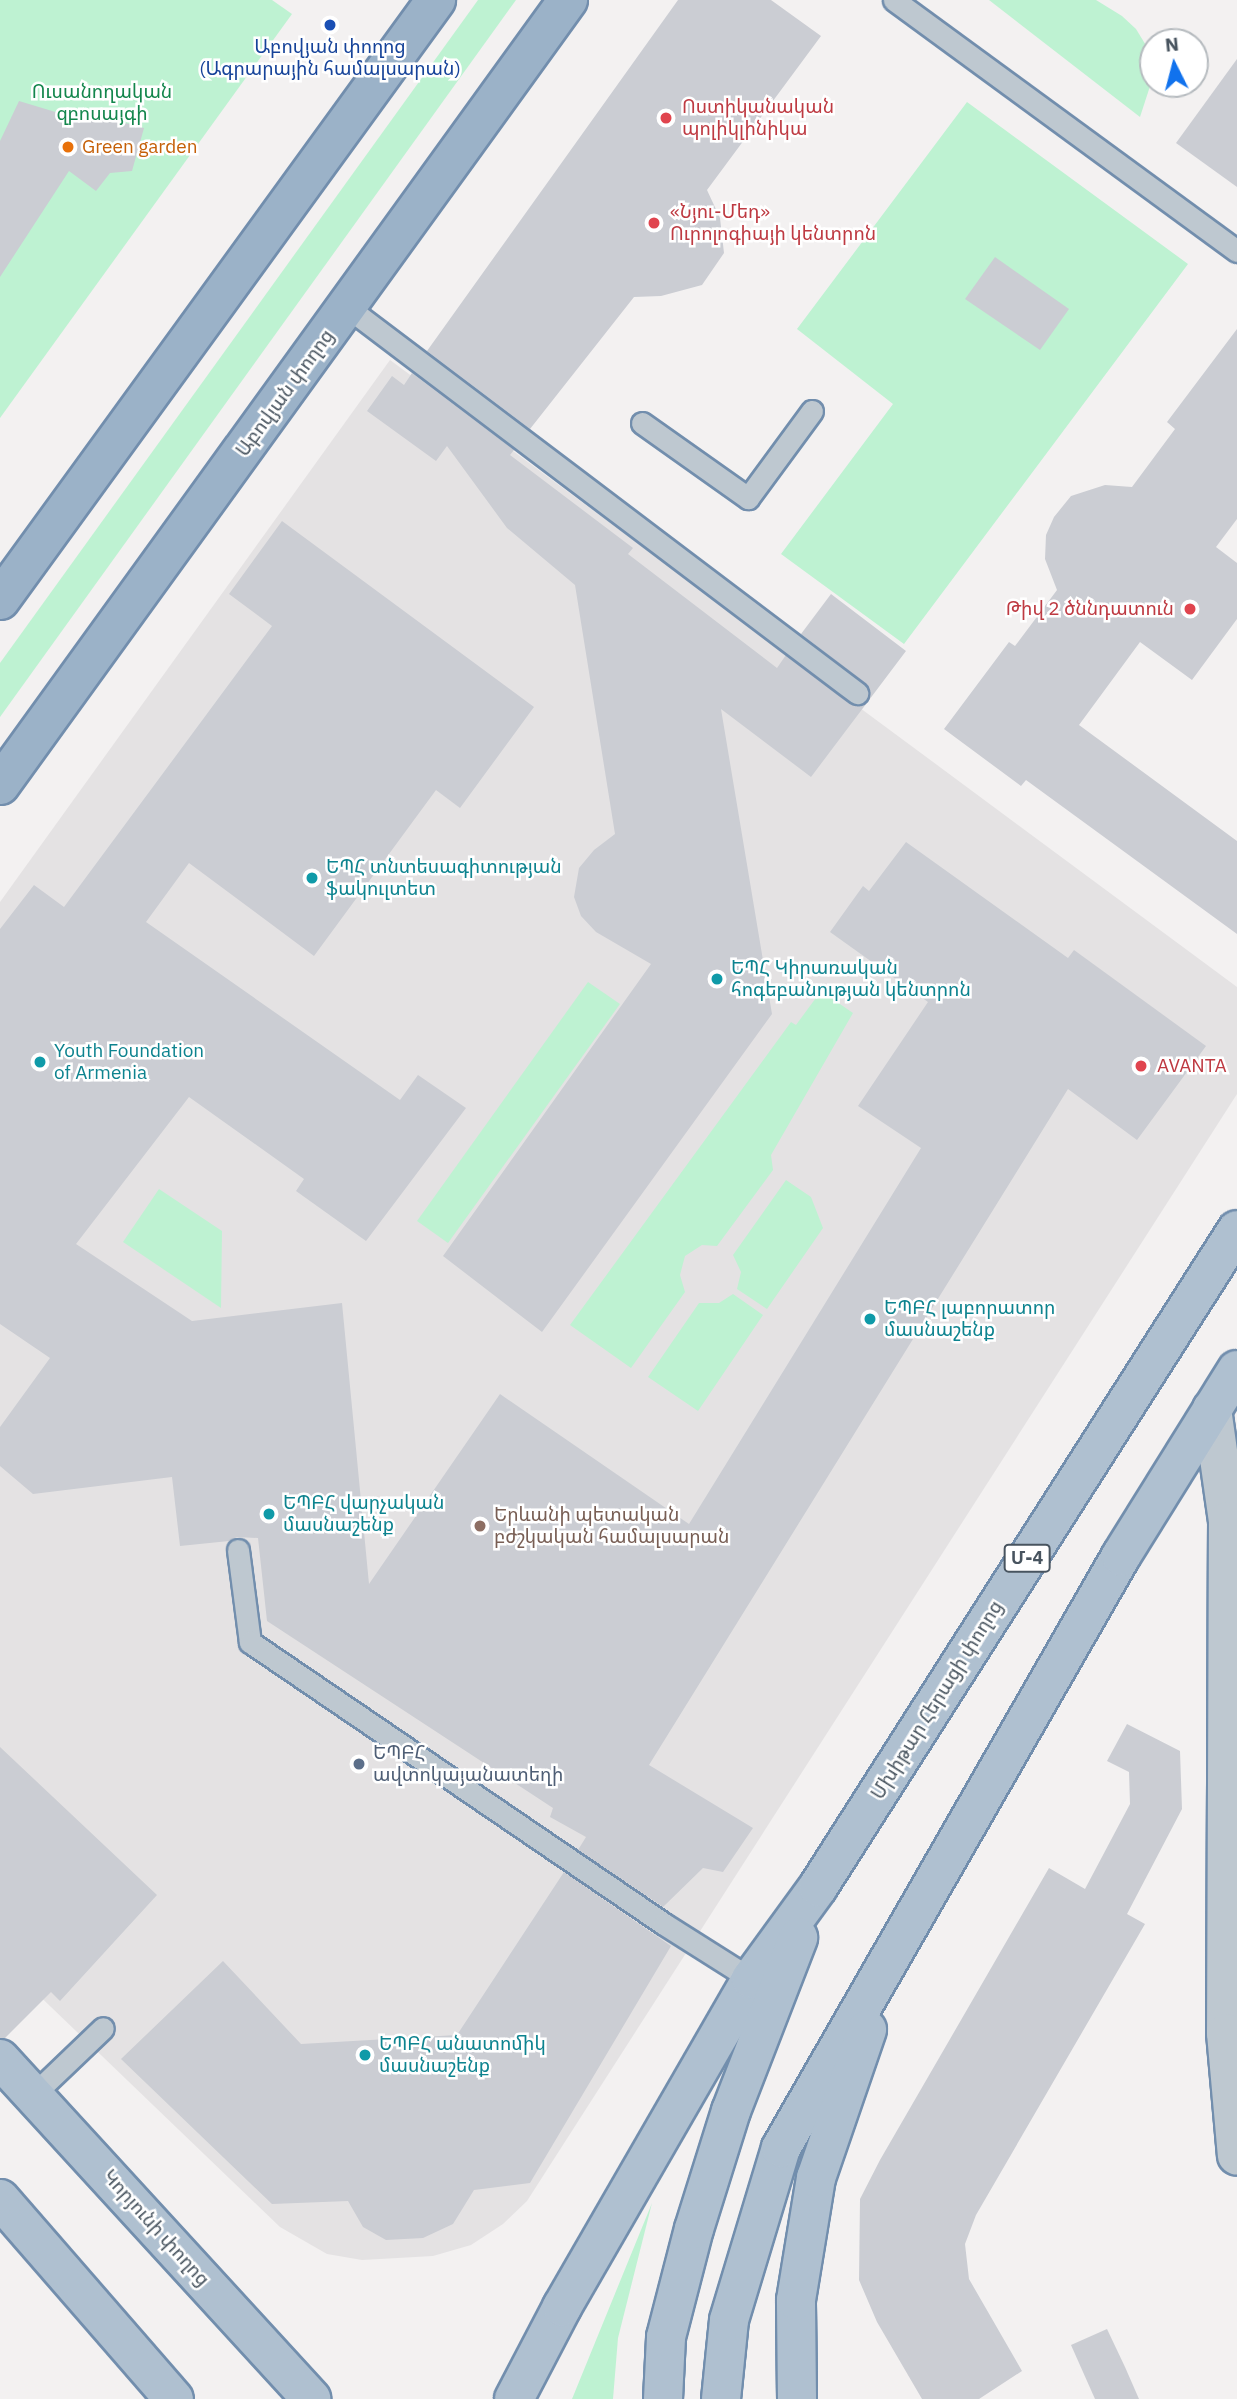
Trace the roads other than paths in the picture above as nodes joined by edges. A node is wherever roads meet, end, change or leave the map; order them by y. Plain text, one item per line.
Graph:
1 (436, 0) edge
2 (568, 0) edge
3 (894, 0) edge
4 (1237, 251) edge
5 (347, 307) junction
6 (812, 411) dead end
7 (642, 423) dead end
8 (0, 599) edge
9 (857, 693) dead end
10 (0, 785) edge
11 (1237, 1230) edge
12 (1237, 1370) edge
13 (1212, 1409) junction
14 (238, 1550) dead end
15 (1237, 1791) edge
16 (1225, 1836) junction
17 (818, 1887) junction
18 (894, 1948) junction
19 (751, 1979) junction
20 (103, 2028) dead end
21 (0, 2059) edge
22 (34, 2094) junction
23 (1237, 2156) edge
24 (0, 2199) edge
25 (174, 2399) edge
26 (312, 2399) edge
27 (514, 2399) edge
28 (663, 2399) edge
29 (721, 2399) edge
30 (797, 2399) edge

1 - 8 highway
2 - 5 highway, Աբովյան փողոց
3 - 4 lane
5 - 9 lane
5 - 10 highway, Աբովյան փողոց
6 - 7 lane
11 - 17 main road, Մխիթար Հերացի փողոց / Մ-4
12 - 13 main road
13 - 16 street
13 - 18 main road
14 - 19 lane
15 - 16 lane
16 - 23 street
17 - 19 main road
17 - 28 main road
18 - 29 main road
18 - 30 main road
19 - 27 main road
20 - 22 lane
21 - 22 main road, Կորյունի փողոց
22 - 26 main road, Կորյունի փողոց
24 - 25 main road

